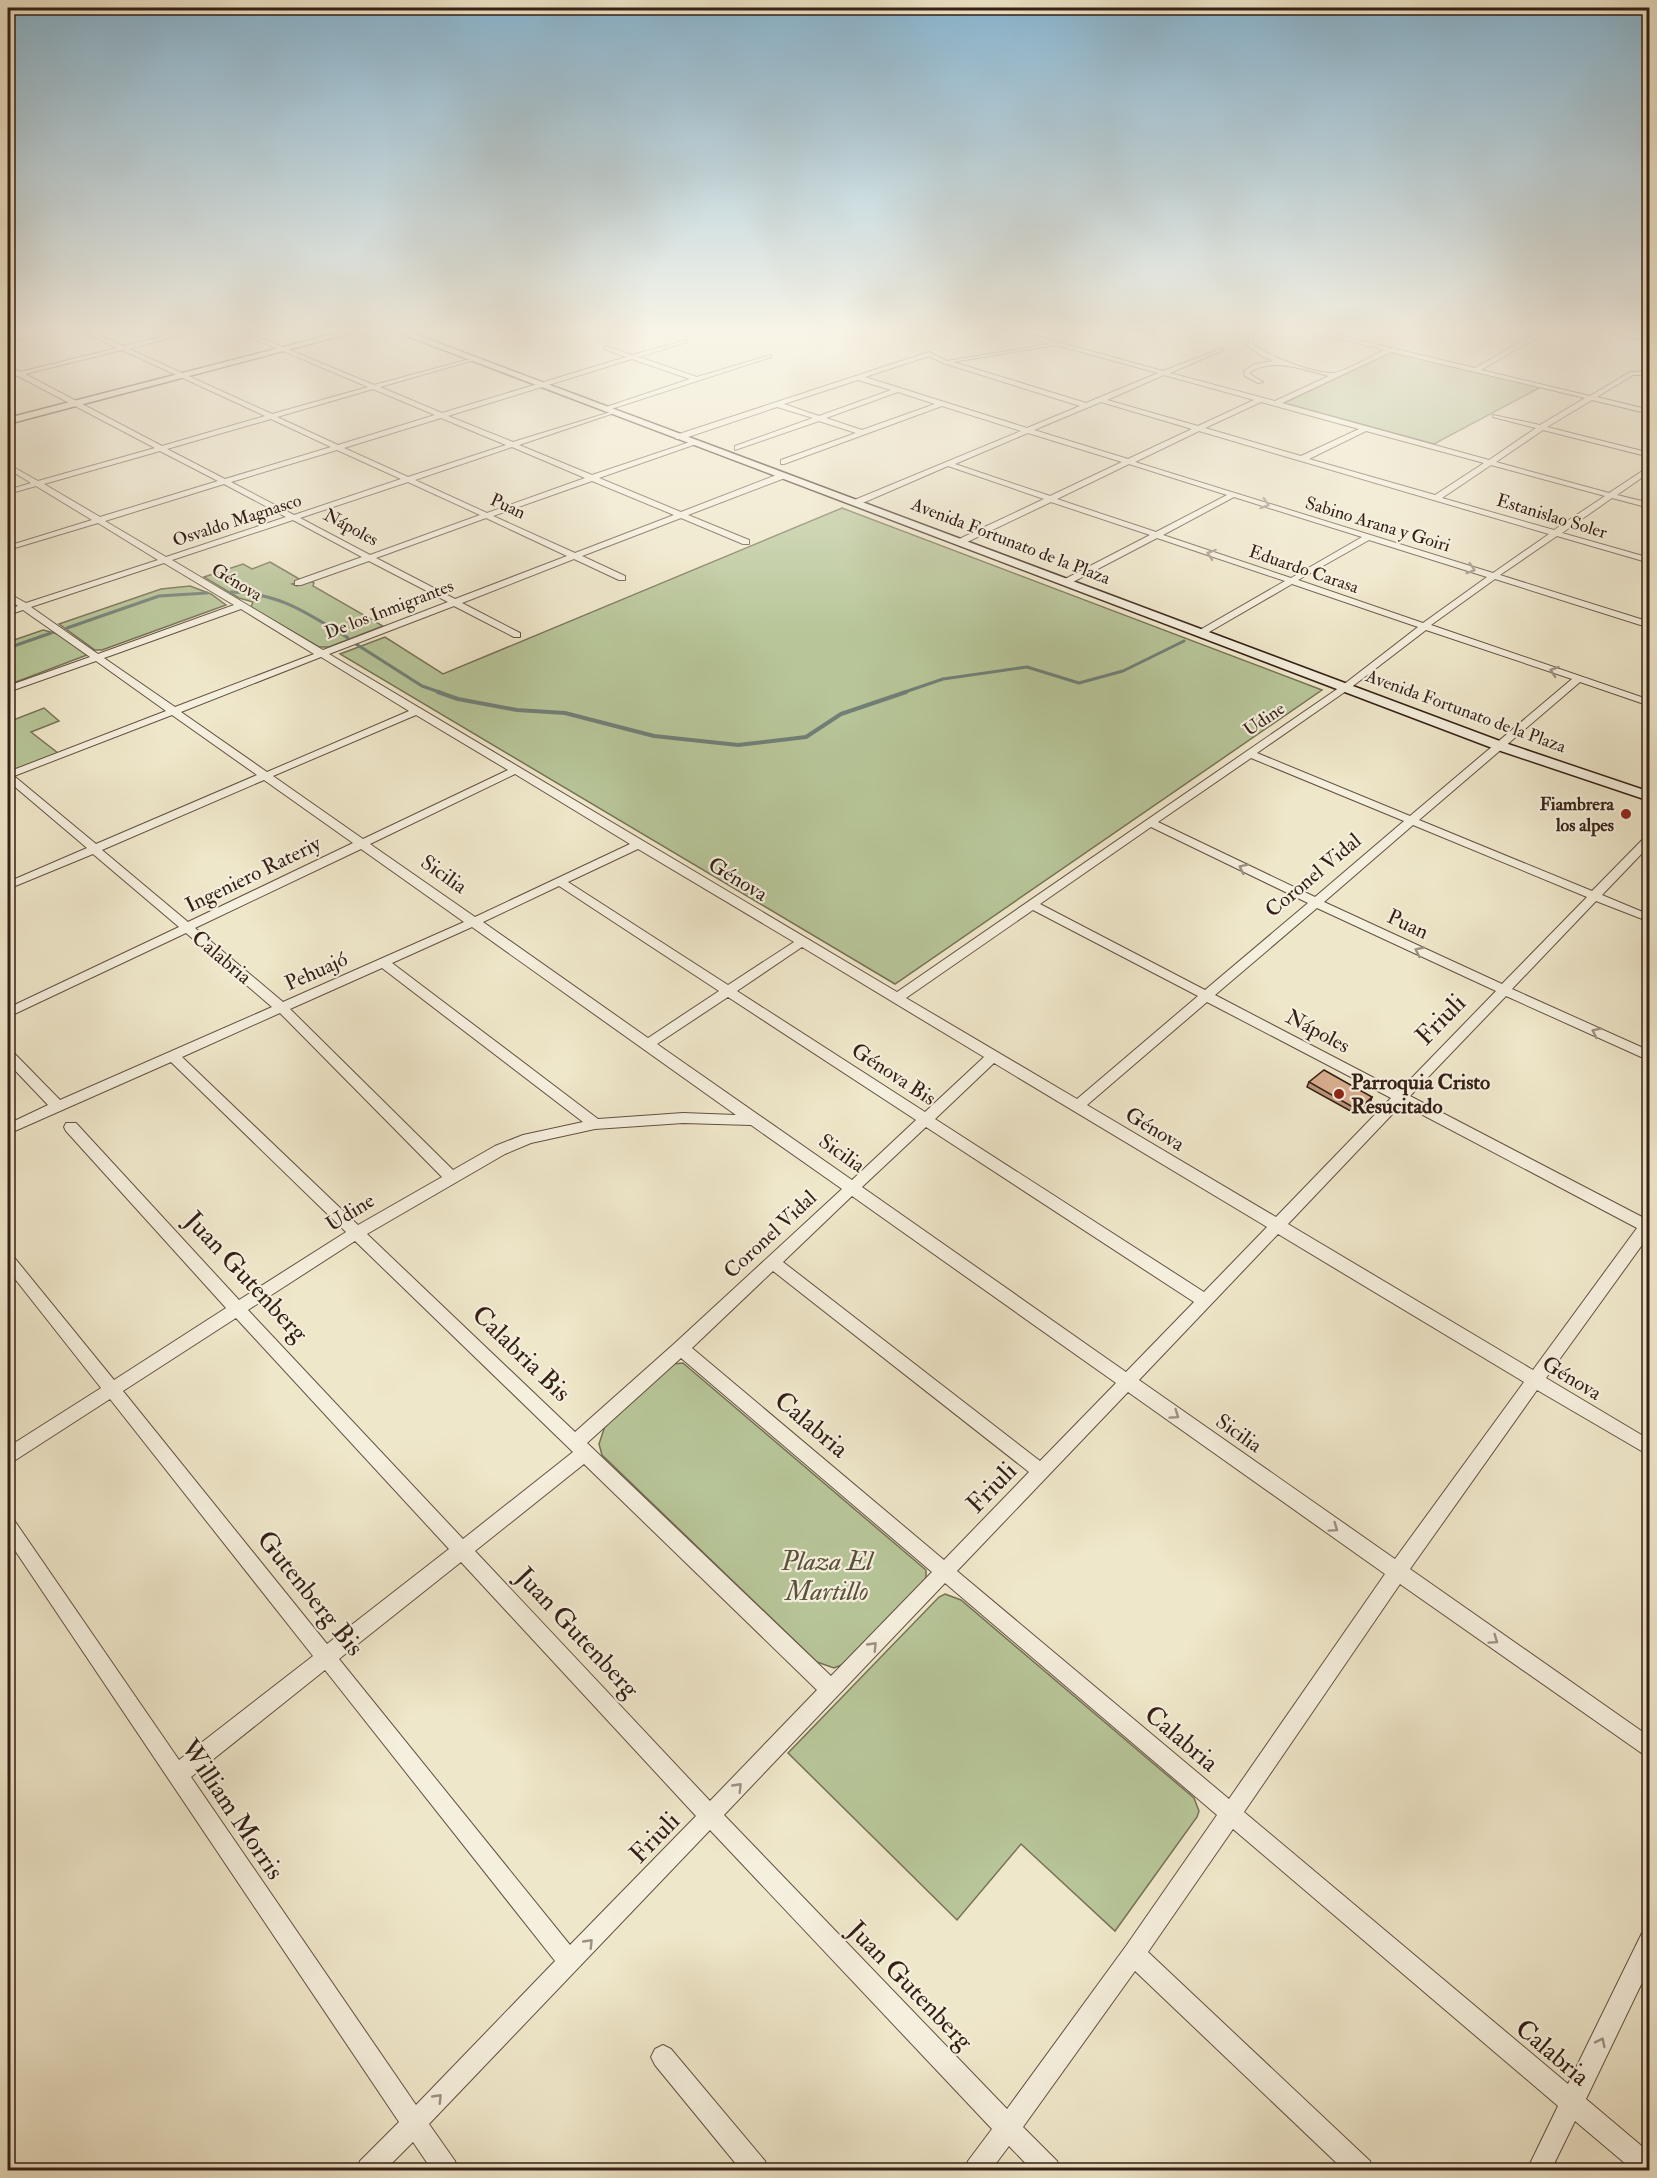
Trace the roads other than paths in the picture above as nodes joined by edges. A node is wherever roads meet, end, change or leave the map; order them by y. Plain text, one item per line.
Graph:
1 (130, 433) edge
2 (215, 433) edge
3 (305, 433) edge
4 (384, 433) edge
5 (483, 433) edge
6 (547, 433) edge
7 (668, 433) edge
8 (692, 433) edge
9 (778, 433) edge
10 (863, 433) edge
11 (1021, 433) edge
12 (1040, 433) edge
13 (1192, 433) edge
14 (1207, 433) edge
15 (1356, 433) edge
16 (1383, 433) edge
17 (1534, 433) edge
18 (1560, 433) edge
19 (679, 437) junction
20 (693, 442) junction
21 (513, 445) junction
22 (337, 447) junction
23 (738, 447) dead end
24 (160, 448) junction
25 (1650, 455) edge
26 (1302, 459) junction
27 (1130, 461) junction
28 (1489, 461) junction
29 (784, 462) dead end
30 (948, 464) junction
31 (8, 466) edge
32 (1650, 468) edge
33 (782, 476) junction
34 (591, 478) junction
35 (407, 480) junction
36 (224, 482) junction
37 (37, 483) junction
38 (8, 492) edge
39 (1236, 494) junction
40 (1612, 495) junction
41 (1436, 498) junction
42 (1050, 500) junction
43 (855, 503) junction
44 (1650, 506) edge
45 (679, 514) junction
46 (486, 516) junction
47 (293, 518) junction
48 (98, 520) junction
49 (1558, 534) junction
50 (1156, 536) junction
51 (1368, 537) junction
52 (746, 542) dead end
53 (960, 542) junction
54 (8, 548) edge
55 (572, 555) junction
56 (369, 557) junction
57 (165, 560) junction
58 (1650, 561) edge
59 (1496, 577) junction
60 (622, 578) dead end
61 (1288, 581) junction
62 (1066, 582) junction
63 (298, 583) dead end
64 (8, 595) edge
65 (454, 601) junction
66 (24, 606) junction
67 (241, 606) junction
68 (8, 612) edge
69 (1647, 622) edge
70 (1425, 627) junction
71 (1201, 633) junction
72 (518, 635) dead end
73 (321, 653) junction
74 (96, 657) junction
75 (1578, 679) junction
76 (1346, 687) junction
77 (8, 689) edge
78 (1650, 703) edge
79 (172, 711) junction
80 (417, 711) junction
81 (1500, 746) junction
82 (1248, 753) junction
83 (516, 770) junction
84 (8, 775) edge
85 (265, 776) junction
86 (1611, 786) junction
87 (1650, 797) edge
88 (1650, 802) edge
89 (1412, 821) junction
90 (1152, 823) junction
91 (1650, 838) edge
92 (362, 844) junction
93 (639, 844) junction
94 (94, 849) junction
95 (560, 882) junction
96 (8, 886) edge
97 (1593, 896) junction
98 (1315, 903) junction
99 (1031, 904) junction
100 (1650, 919) edge
101 (474, 922) junction
102 (187, 927) junction
103 (802, 942) junction
104 (382, 962) junction
105 (1504, 990) junction
106 (728, 991) junction
107 (1206, 996) junction
108 (897, 998) junction
109 (282, 1008) junction
110 (8, 1013) edge
111 (648, 1044) junction
112 (8, 1055) edge
113 (173, 1056) junction
114 (993, 1056) junction
115 (1650, 1057) edge
116 (1400, 1098) junction
117 (1077, 1106) junction
118 (57, 1107) junction
119 (756, 1119) junction
120 (925, 1119) junction
121 (595, 1124) junction
122 (71, 1126) dead end
123 (8, 1129) edge
124 (450, 1176) junction
125 (852, 1188) junction
126 (1648, 1225) edge
127 (1277, 1226) junction
128 (356, 1233) junction
129 (8, 1260) edge
130 (773, 1262) junction
131 (1205, 1301) junction
132 (237, 1309) junction
133 (681, 1348) junction
134 (1534, 1380) junction
135 (1127, 1382) junction
136 (111, 1389) junction
137 (580, 1448) junction
138 (1650, 1449) edge
139 (8, 1456) edge
140 (1041, 1472) junction
141 (8, 1526) edge
142 (462, 1549) junction
143 (945, 1572) junction
144 (1397, 1572) junction
145 (326, 1657) junction
146 (831, 1690) junction
147 (1650, 1749) edge
148 (177, 1775) junction
149 (1229, 1813) junction
150 (710, 1816) junction
151 (1650, 1941) edge
152 (1134, 1954) junction
153 (570, 1962) junction
154 (663, 2057) dead end
155 (1572, 2103) junction
156 (414, 2123) junction
157 (1008, 2127) junction
158 (1650, 2169) edge
159 (369, 2170) edge
160 (446, 2170) edge
161 (756, 2170) edge
162 (977, 2170) edge
163 (1048, 2170) edge
164 (1361, 2170) edge
165 (1539, 2170) edge

1 - 24 street, Nápoles
2 - 24 street
3 - 22 street, Puan
4 - 22 street
5 - 21 street
6 - 21 street, Osvaldo Magnasco
7 - 19 main road, Avenida Fortunato de la Plaza
8 - 19 street
9 - 23 street
10 - 29 street
11 - 30 street
12 - 27 street, Sabino Arana y Goiri
13 - 27 street
14 - 26 street, Estanislao Soler
15 - 26 street
16 - 28 street
17 - 28 street
18 - 25 street
19 - 20 main road, Avenida Fortunato de la Plaza
20 - 33 main road, Avenida Fortunato de la Plaza
20 - 34 street
21 - 34 street
21 - 35 street, Osvaldo Magnasco
22 - 35 street, Puan
22 - 36 street
24 - 36 street, Nápoles
24 - 37 street
26 - 41 street, Estanislao Soler
27 - 39 street, Sabino Arana y Goiri
27 - 42 street
28 - 40 street
28 - 41 street
30 - 42 street, Eduardo Carasa
30 - 43 street
31 - 37 street, Génova
32 - 40 street, Udine
33 - 43 main road, Avenida Fortunato de la Plaza
33 - 45 street, De los Inmigrantes
34 - 45 street
34 - 46 street
35 - 46 street, Puan
35 - 47 street, Osvaldo Magnasco
36 - 47 street, Nápoles
36 - 48 street
37 - 38 street
37 - 48 street, Génova
39 - 50 street
39 -> 51 street, Sabino Arana y Goiri
40 - 44 street
40 - 49 street, Udine
41 - 49 street, Estanislao Soler
42 - 50 street, Eduardo Carasa
42 - 53 street
43 - 53 main road, Avenida Fortunato de la Plaza
45 - 52 street
45 - 55 street, De los Inmigrantes
46 - 55 street, Puan
46 - 56 street
47 - 56 street, Nápoles
47 - 57 street, Osvaldo Magnasco
48 - 54 street
48 - 57 street, Génova
49 - 58 street, Estanislao Soler
49 - 59 street, Udine
61 -> 50 street, Eduardo Carasa
50 - 62 street
51 -> 59 street, Sabino Arana y Goiri
51 - 61 street
53 - 62 main road, Avenida Fortunato de la Plaza
55 - 60 street, Puan
55 - 65 street, De los Inmigrantes
56 - 63 street
56 - 65 street, Nápoles
57 - 66 street, Osvaldo Magnasco
57 - 67 street, Génova
59 - 69 street, Sabino Arana y Goiri
59 - 70 street, Udine
61 - 70 street, Eduardo Carasa
61 - 71 street
62 - 71 main road, Avenida Fortunato de la Plaza
64 - 66 street, Sicilia
65 - 72 street, Nápoles
65 - 73 street, De los Inmigrantes
66 - 68 street, Osvaldo Magnasco
66 - 74 street, Sicilia
67 - 73 street, Génova
67 - 74 street
75 -> 70 street, Eduardo Carasa
70 - 76 street, Udine
71 - 76 main road, Avenida Fortunato de la Plaza
73 - 79 street, De los Inmigrantes
73 - 80 street, Génova
74 - 77 street
74 - 79 street, Sicilia
75 - 78 street, Eduardo Carasa
75 - 81 street, Coronel Vidal
76 - 81 main road, Avenida Fortunato de la Plaza
76 - 82 street, Udine
79 - 84 street, De los Inmigrantes
79 - 85 street, Sicilia
80 - 83 street, Génova
80 - 85 street
81 - 86 main road, Avenida Fortunato de la Plaza
81 - 89 street, Coronel Vidal
82 - 89 street
82 - 90 street, Udine
83 - 92 street, Ingeniero Rateriy
83 - 93 street, Génova
84 - 94 street, Calabria
85 - 92 street, Sicilia
85 - 94 street
86 - 87 main road, Avenida Fortunato de la Plaza
86 - 88 main road, Avenida Fortunato de la Plaza
89 - 97 street
89 - 98 street, Coronel Vidal
98 -> 90 street, Puan
90 - 99 street, Udine
91 - 97 street, Friuli
92 - 101 street, Sicilia
92 - 102 street, Ingeniero Rateriy
93 - 95 street, Pehuajó
93 - 103 street, Génova
94 - 96 street
94 - 102 street, Calabria
95 - 101 street, Pehuajó
95 - 106 street, Génova Bis
97 - 100 street
97 - 105 street, Friuli
105 -> 98 street, Puan
98 - 107 street, Coronel Vidal
99 - 107 street, Nápoles
99 - 108 street, Udine
101 - 104 street, Pehuajó
101 - 111 street, Sicilia
102 - 109 street, Calabria
102 - 110 street, Ingeniero Rateriy
103 - 106 street
103 - 108 street, Génova
104 - 109 street, Pehuajó
104 - 121 street
115 -> 105 street, Puan
105 - 116 street, Friuli
106 - 111 street
106 - 120 street, Génova Bis
107 - 116 street, Nápoles
107 - 117 street, Coronel Vidal
108 - 114 street, Génova
109 - 113 street, Pehuajó
109 - 124 street, Calabria
111 - 119 street, Sicilia
112 - 118 street
113 - 118 street, Pehuajó
113 - 128 street, Calabria Bis
114 - 117 street, Génova
114 - 120 street, Coronel Vidal
116 - 126 street, Nápoles
116 - 127 street, Friuli
117 - 127 street, Génova
118 - 123 street, Pehuajó
119 - 121 street, Udine
119 - 125 street, Sicilia
120 - 125 street, Coronel Vidal
120 - 131 street, Génova Bis
121 - 124 street, Udine
122 - 132 street, Juan Gutenberg
124 - 128 street, Udine
125 - 130 street, Coronel Vidal
125 - 135 street, Sicilia
126 - 134 street
127 - 131 street, Friuli
127 - 134 street, Génova
128 - 132 street, Udine
128 - 137 street, Calabria Bis
129 - 136 street, Gutenberg Bis
130 - 133 street, Coronel Vidal
130 - 140 street
131 - 135 street, Friuli
132 - 136 street, Udine
132 - 142 street, Juan Gutenberg
133 - 137 street, Coronel Vidal
133 - 143 street, Calabria
134 - 138 street, Génova
134 - 144 street
135 - 140 street, Friuli
135 -> 144 street, Sicilia
136 - 139 street, Udine
136 - 145 street, Gutenberg Bis
137 - 142 street, Coronel Vidal
137 - 146 street, Calabria Bis
140 - 143 street, Friuli
141 - 148 street, William Morris
142 - 145 street, Coronel Vidal
142 - 150 street, Juan Gutenberg
146 -> 143 street, Friuli
143 - 149 street, Calabria
144 -> 147 street, Sicilia
144 - 149 street
145 - 148 street, Coronel Vidal
145 - 153 street, Gutenberg Bis
150 -> 146 street, Friuli
148 - 156 street, William Morris
149 - 152 street
149 - 155 street, Calabria
153 -> 150 street, Friuli
150 - 157 street, Juan Gutenberg
155 -> 151 street
152 - 157 street
152 - 164 street
156 -> 153 street, Friuli
154 - 161 street
155 - 158 street, Calabria
155 - 165 street
156 - 159 street, Friuli
156 - 160 street, William Morris
157 - 162 street
157 - 163 street, Juan Gutenberg

